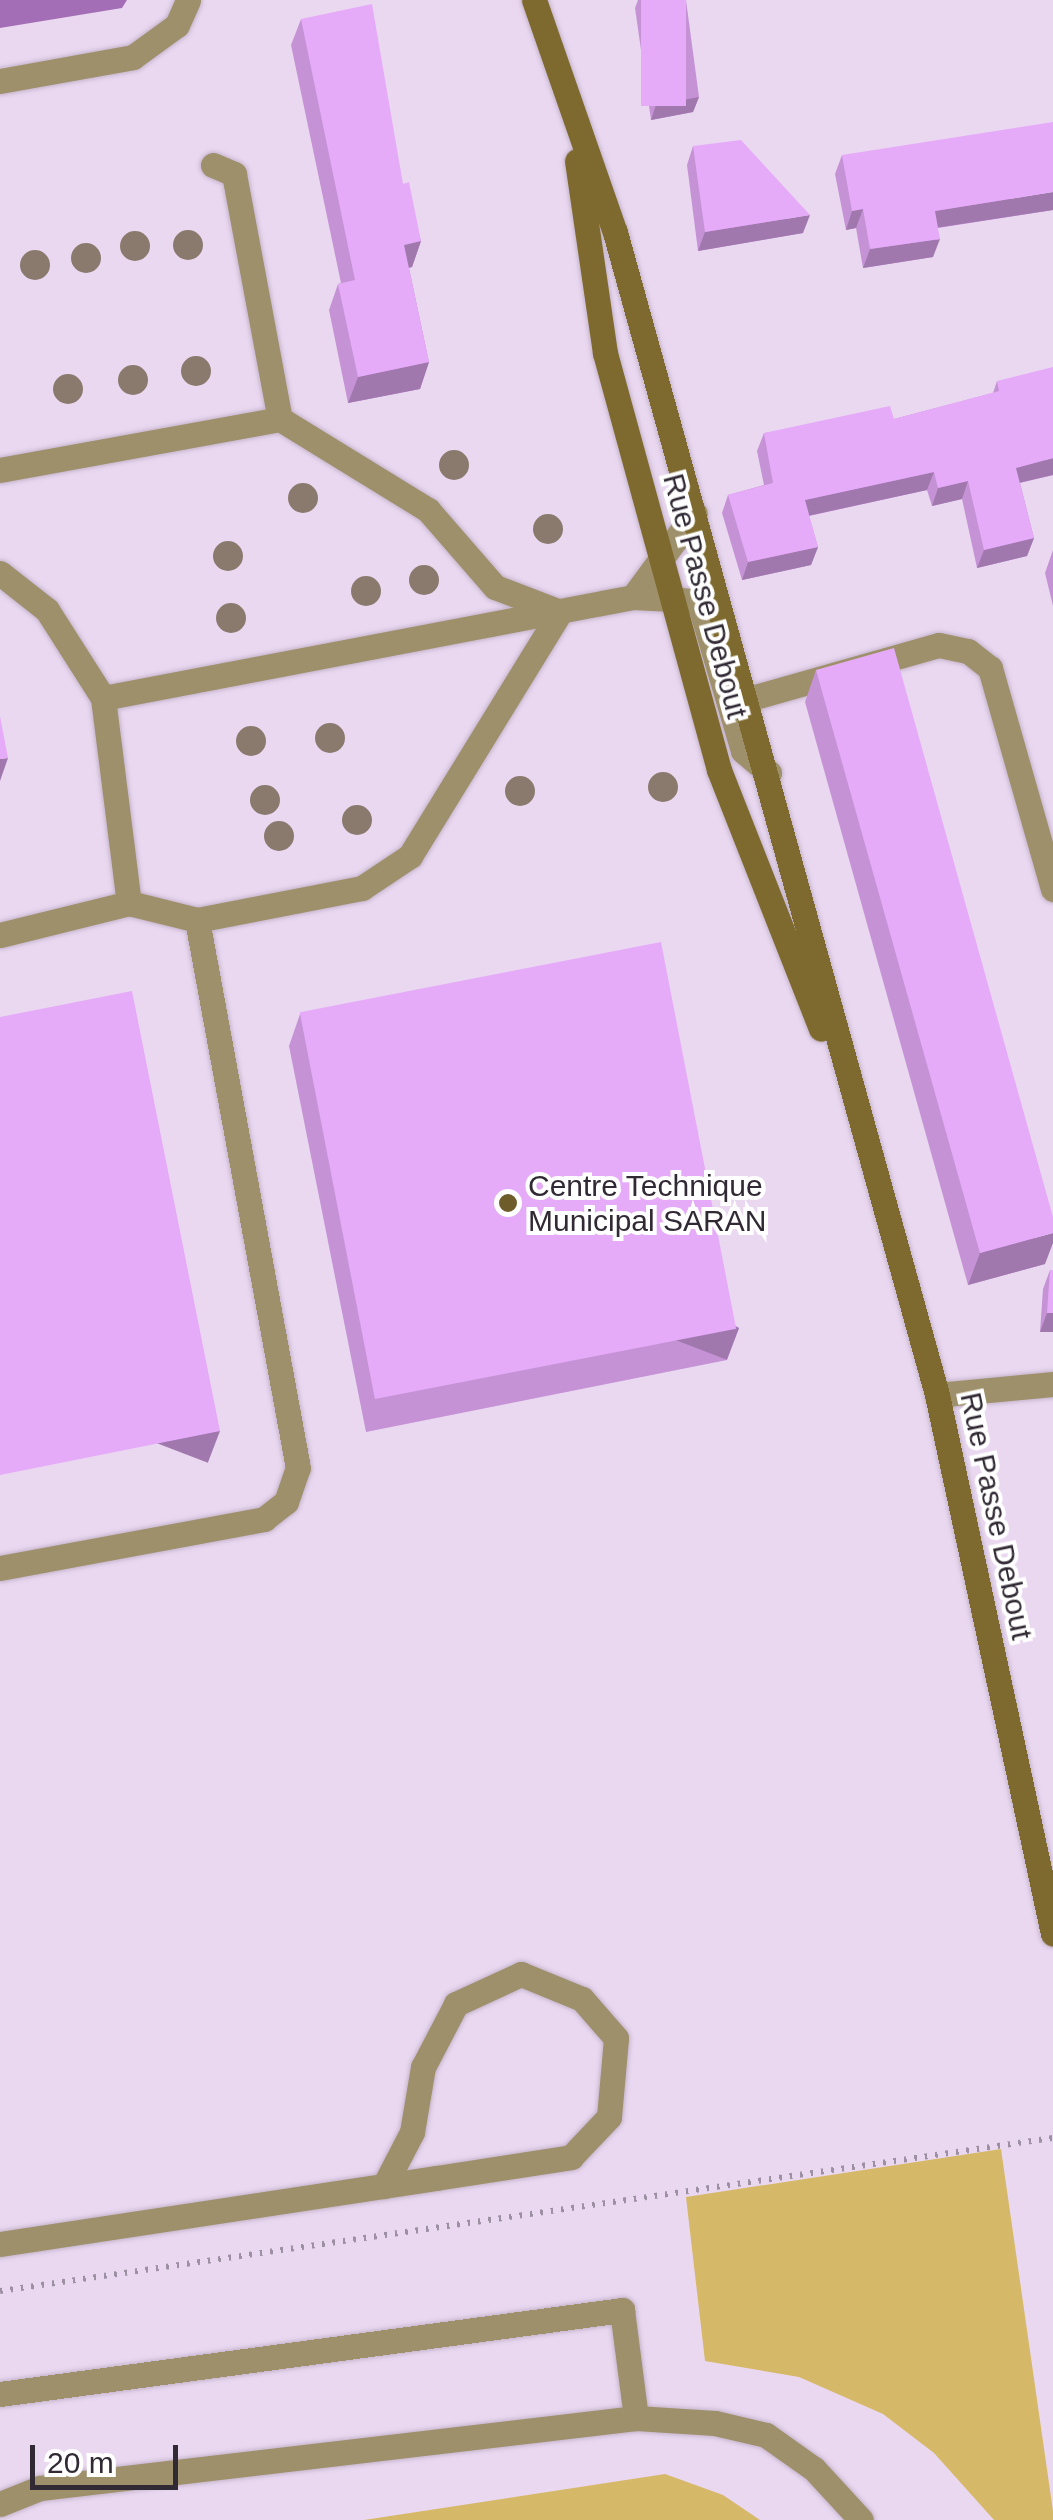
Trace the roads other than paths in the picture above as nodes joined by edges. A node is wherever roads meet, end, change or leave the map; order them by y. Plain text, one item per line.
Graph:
1 (188, 0) edge
2 (534, 0) edge
3 (561, 73) junction
4 (0, 81) edge
5 (213, 165) dead end
6 (280, 420) junction
7 (0, 470) edge
8 (695, 513) junction
9 (663, 563) junction
10 (0, 572) edge
11 (633, 596) junction
12 (672, 599) junction
13 (560, 612) junction
14 (104, 698) junction
15 (748, 699) junction
16 (769, 773) junction
17 (1053, 889) edge
18 (129, 904) junction
19 (197, 920) junction
20 (0, 935) edge
21 (856, 1116) junction
22 (1053, 1384) edge
23 (938, 1395) junction
24 (0, 1568) edge
25 (1053, 1934) edge
26 (384, 2186) junction
27 (0, 2244) edge
28 (0, 2394) edge
29 (636, 2418) junction
30 (0, 2504) edge
31 (862, 2520) edge

1 - 4 street
2 - 3 main road, Rue Passe Debout
3 - 8 main road, Rue Passe Debout
3 - 9 main road, Rue Passe Debout
5 - 6 street
6 - 7 street
6 - 13 street
8 - 9 street
8 - 15 main road, Rue Passe Debout
9 - 11 street
9 - 12 main road, Rue Passe Debout
10 - 14 street
11 - 12 street
11 - 13 street
12 - 16 street
12 - 21 main road, Rue Passe Debout
13 - 14 street
13 - 19 street
14 - 18 street
15 - 16 main road, Rue Passe Debout
15 - 17 street
16 - 21 main road, Rue Passe Debout
18 - 19 street
18 - 20 street
19 - 24 street
21 - 23 main road, Rue Passe Debout
22 - 23 street
23 - 25 main road, Rue Passe Debout
26 - 26 street
26 - 27 street
28 - 29 street
29 - 30 street
29 - 31 street

